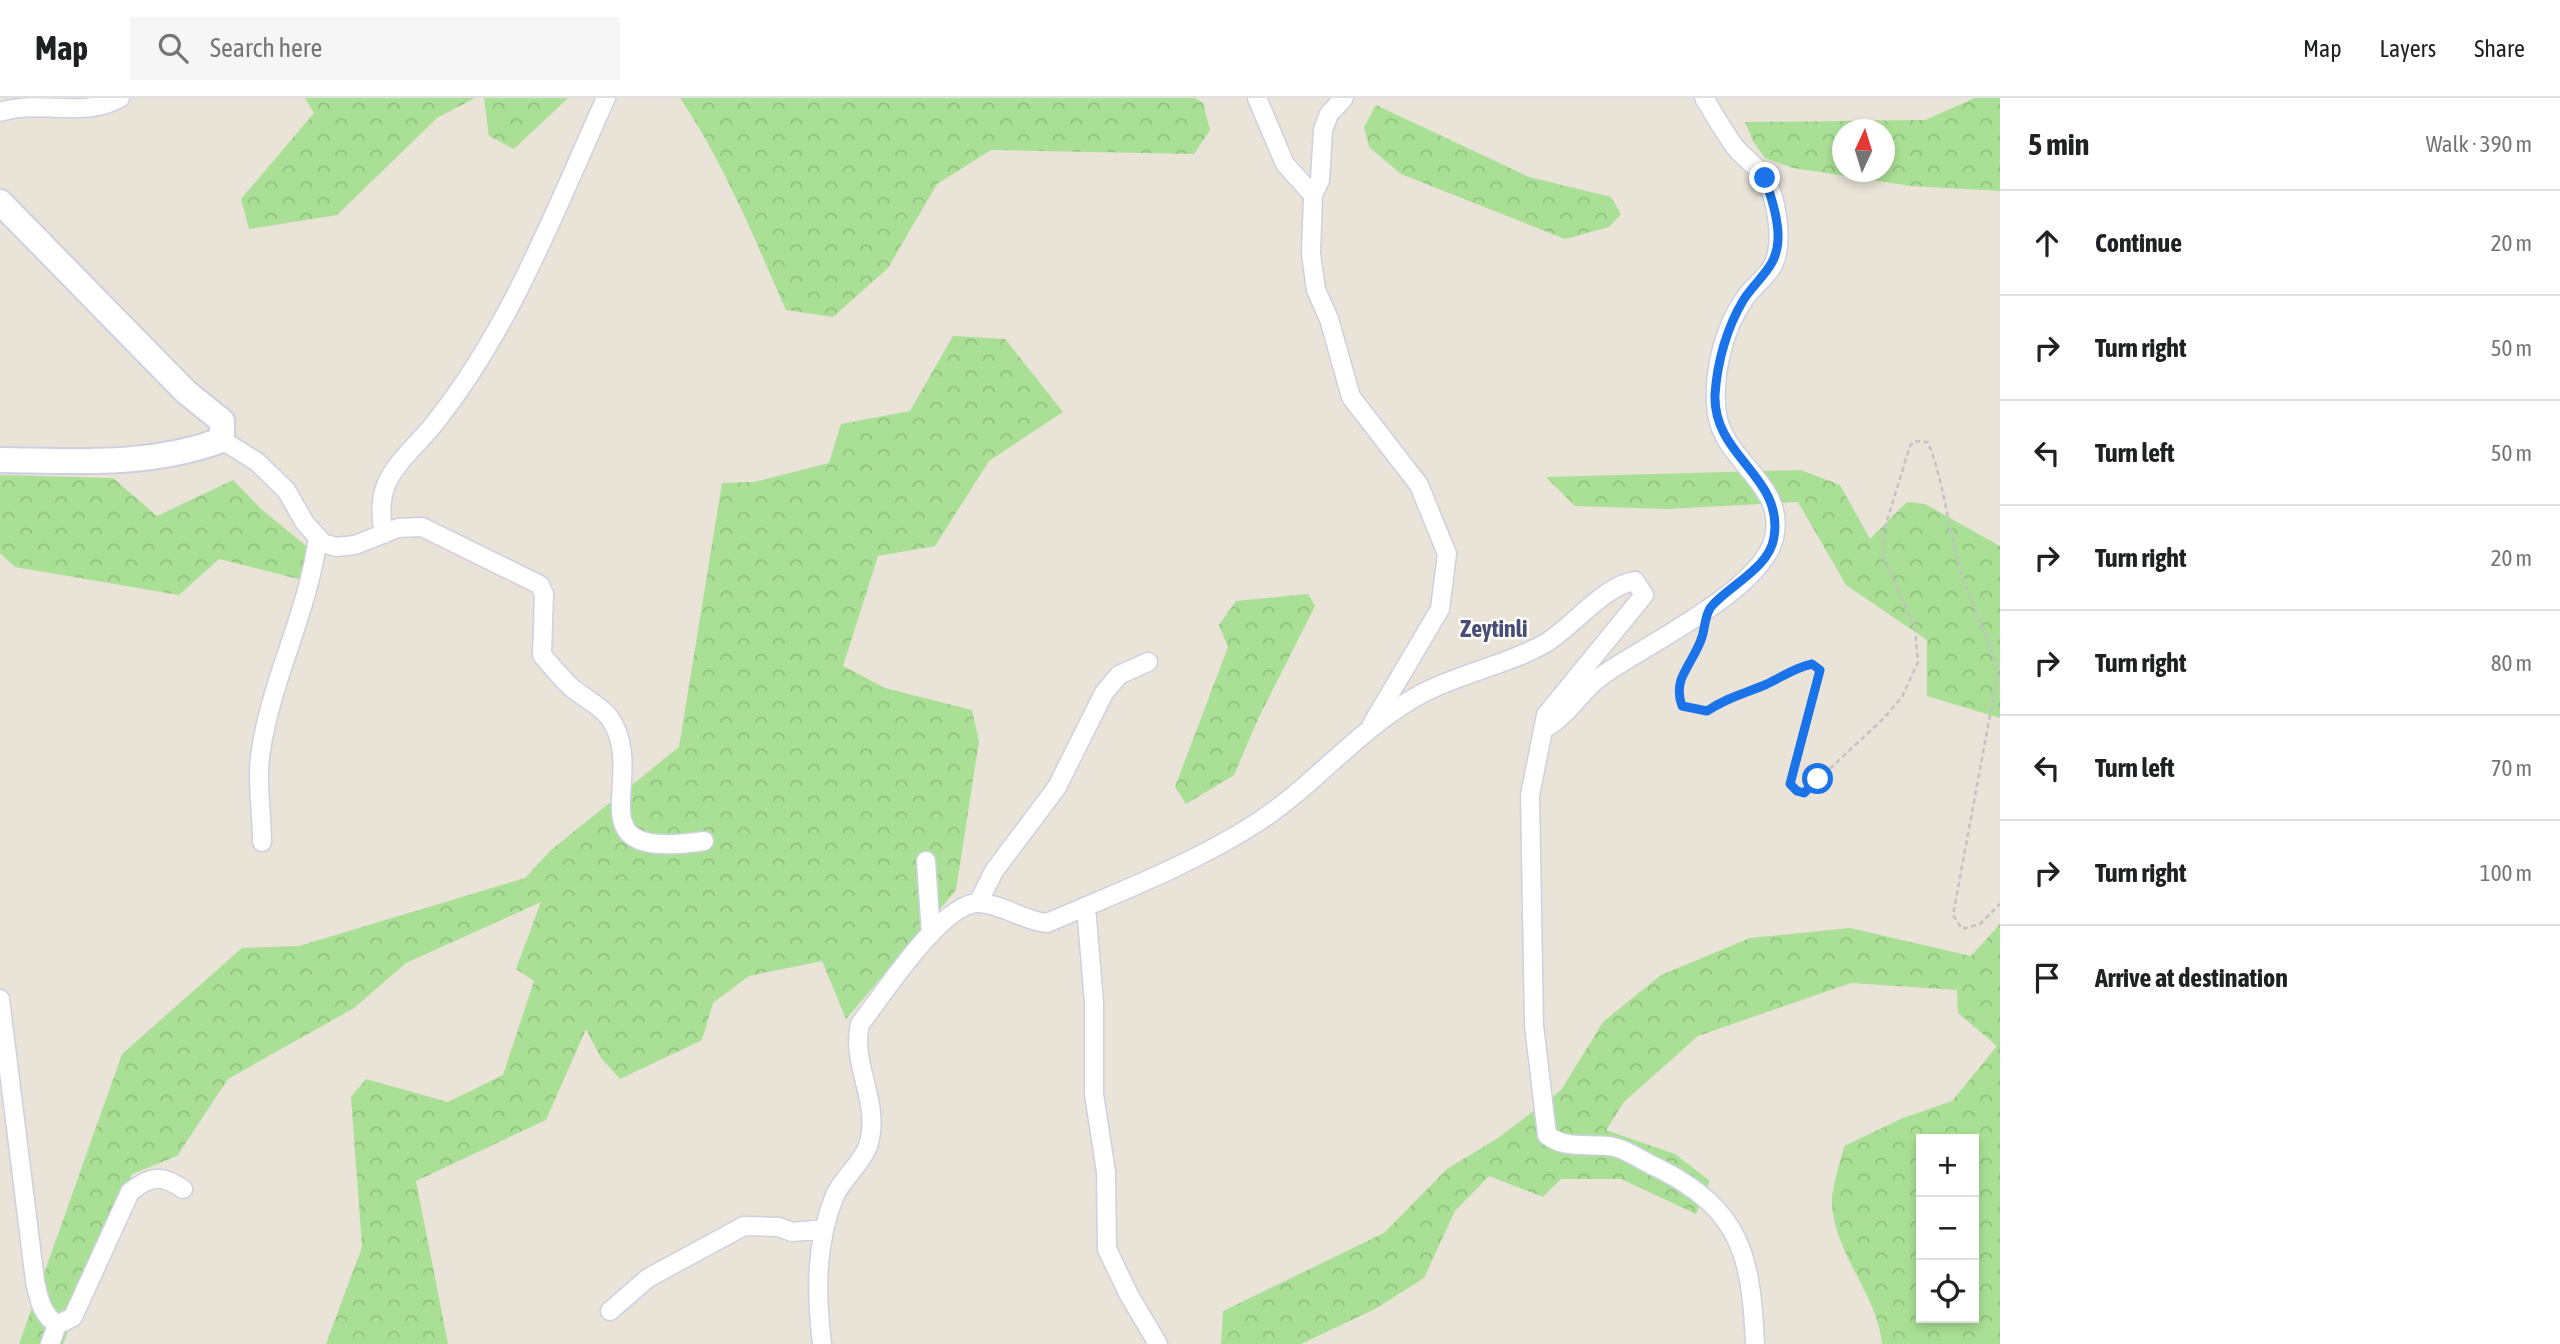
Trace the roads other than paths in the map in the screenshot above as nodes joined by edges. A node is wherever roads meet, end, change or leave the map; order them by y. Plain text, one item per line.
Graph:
1 (120, 98) edge
2 (606, 98) edge
3 (1257, 98) edge
4 (1344, 98) edge
5 (1704, 98) edge
6 (0, 112) edge
7 (1313, 195) junction
8 (0, 202) edge
9 (222, 440) junction
10 (0, 460) edge
11 (384, 534) junction
12 (318, 537) junction
13 (1148, 662) dead end
14 (1544, 725) junction
15 (1370, 727) junction
16 (704, 841) dead end
17 (262, 842) dead end
18 (926, 860) dead end
19 (978, 903) junction
20 (1086, 906) junction
21 (931, 934) junction
22 (0, 999) edge
23 (183, 1189) dead end
24 (824, 1229) junction
25 (610, 1311) dead end
26 (57, 1325) junction
27 (50, 1344) edge
28 (822, 1344) edge
29 (1158, 1344) edge
30 (1755, 1344) edge

1 - 6 street
2 - 11 street
3 - 7 street
4 - 7 street
5 - 14 street
7 - 15 street
8 - 9 street
9 - 10 street
9 - 12 street
11 - 12 street
11 - 16 street
12 - 17 street
13 - 19 street
14 - 15 street
14 - 30 street
15 - 20 street
18 - 21 street
19 - 20 street
19 - 21 street
20 - 29 street
21 - 24 street
22 - 26 street
23 - 26 street
24 - 25 street
24 - 28 street
26 - 27 street

